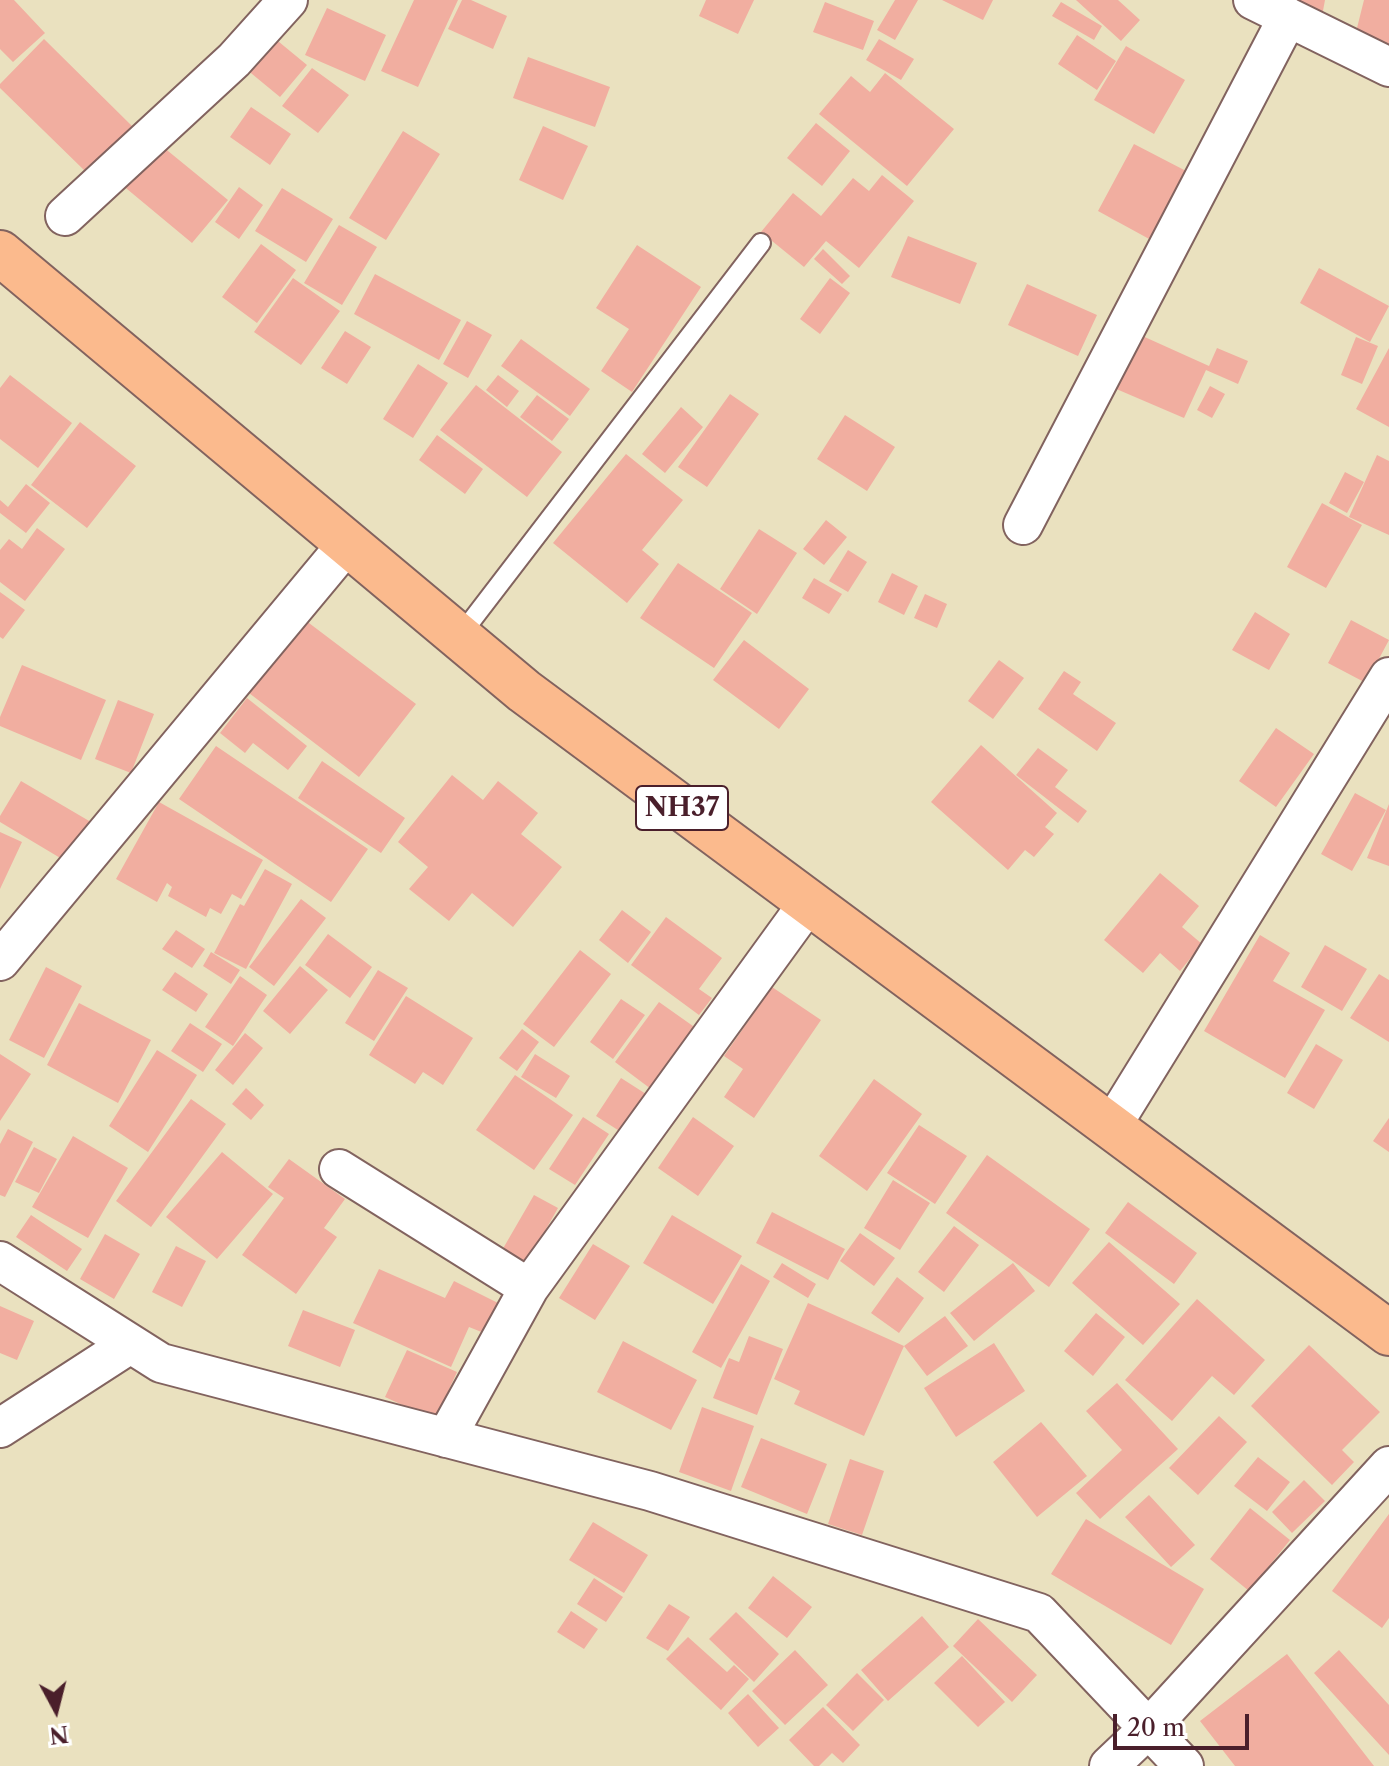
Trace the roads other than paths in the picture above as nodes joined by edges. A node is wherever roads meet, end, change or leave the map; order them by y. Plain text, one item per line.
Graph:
1 (288, 0) edge
2 (1253, 0) edge
3 (1288, 17) junction
4 (1389, 67) edge
5 (65, 216) dead end
6 (761, 243) dead end
7 (0, 253) edge
8 (1023, 525) dead end
9 (347, 544) junction
10 (459, 637) junction
11 (1389, 677) edge
12 (809, 902) junction
13 (0, 961) edge
14 (1111, 1127) junction
15 (339, 1169) dead end
16 (0, 1261) edge
17 (529, 1288) junction
18 (1389, 1333) edge
19 (130, 1344) junction
20 (0, 1428) edge
21 (446, 1438) junction
22 (1389, 1466) edge
23 (1149, 1728) junction
24 (1109, 1766) edge
25 (1184, 1766) edge

1 - 5 street
2 - 3 street
3 - 4 street
3 - 8 street
6 - 10 lane
7 - 9 highway, NH37
9 - 10 highway, NH37
9 - 13 street
10 - 12 highway, NH37
11 - 14 street
12 - 14 highway, NH37
12 - 17 street
14 - 18 highway, NH37
15 - 17 street
16 - 19 street
17 - 21 street
19 - 20 street
19 - 21 street
21 - 23 street
22 - 23 street
23 - 24 street
23 - 25 street

